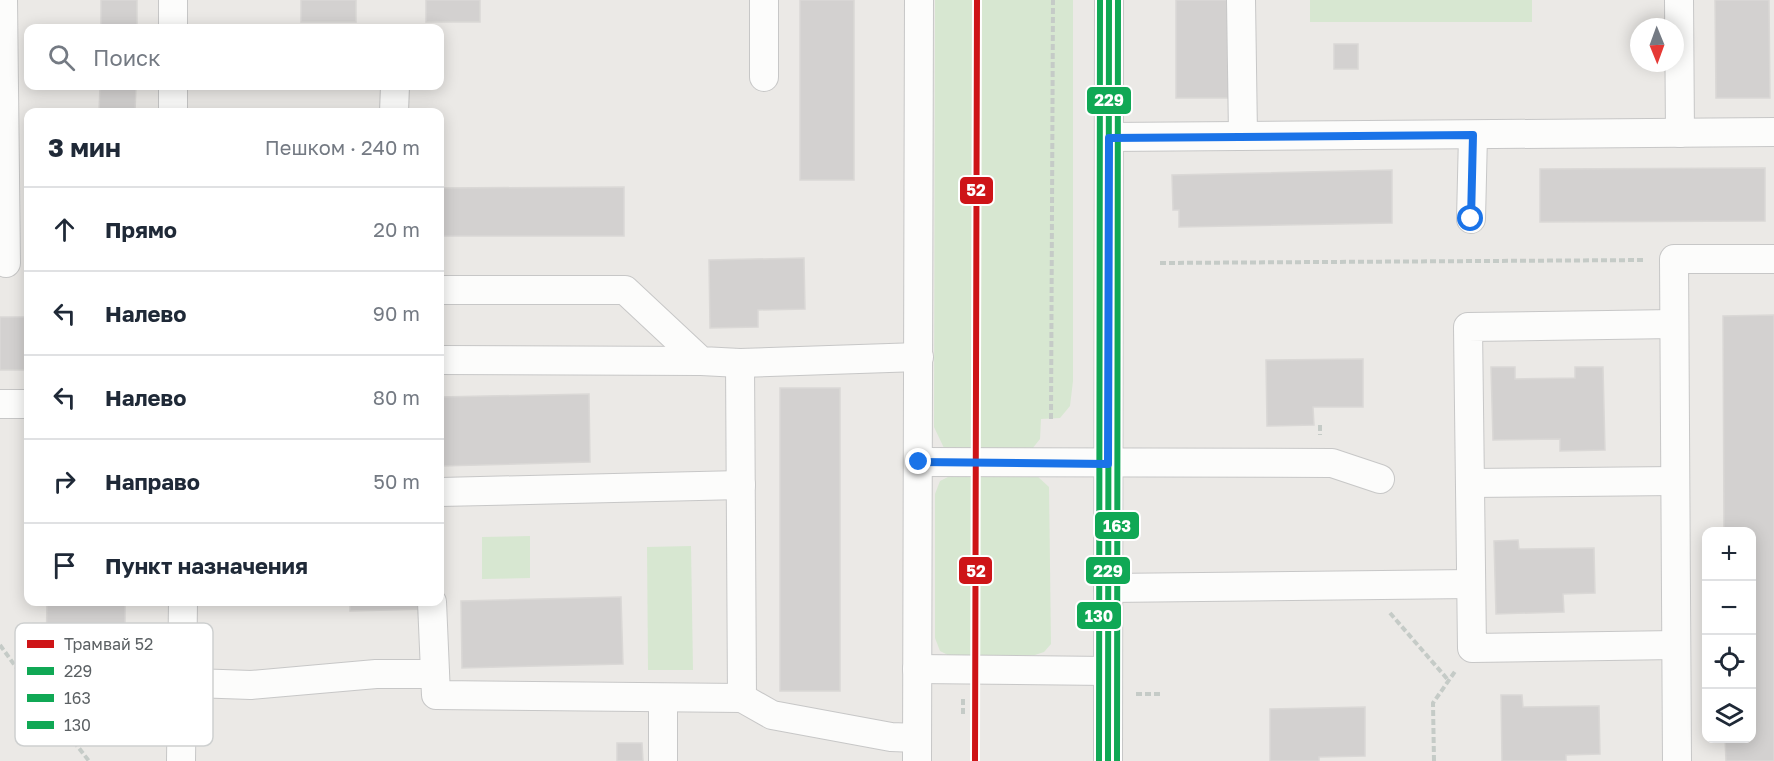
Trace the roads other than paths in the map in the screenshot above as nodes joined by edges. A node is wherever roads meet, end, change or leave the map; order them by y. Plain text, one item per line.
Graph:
1 (3, 0) edge
2 (173, 0) edge
3 (764, 0) edge
4 (919, 0) edge
5 (1109, 0) edge
6 (1241, 0) edge
7 (1679, 0) edge
8 (173, 24) edge
9 (764, 77) dead end
10 (173, 90) edge
11 (394, 90) edge
12 (173, 108) edge
13 (394, 108) edge
14 (1774, 132) edge
15 (1680, 133) junction
16 (1243, 135) junction
17 (1473, 135) junction
18 (1109, 138) junction
19 (1471, 219) dead end
20 (1774, 259) edge
21 (12, 263) edge
22 (444, 290) edge
23 (1674, 324) junction
24 (919, 357) junction
25 (444, 360) edge
26 (701, 361) junction
27 (740, 363) junction
28 (0, 404) edge
29 (24, 404) edge
30 (919, 462) junction
31 (1108, 464) junction
32 (1380, 479) dead end
33 (1675, 481) junction
34 (1470, 483) junction
35 (741, 485) junction
36 (444, 492) edge
37 (1471, 585) junction
38 (1108, 588) junction
39 (183, 606) edge
40 (432, 606) edge
41 (183, 623) edge
42 (1676, 645) junction
43 (917, 669) junction
44 (1108, 671) junction
45 (435, 674) junction
46 (213, 684) edge
47 (663, 698) junction
48 (742, 698) junction
49 (181, 746) edge
50 (917, 750) edge
51 (181, 761) edge
52 (663, 761) edge
53 (1108, 761) edge
54 (1677, 761) edge

1 - 21 street
2 - 8 street
3 - 9 street
4 - 24 street
5 - 18 street
6 - 16 street
7 - 15 street
10 - 12 street
11 - 13 street
14 - 15 street
15 - 17 street
16 - 17 street
16 - 18 street
17 - 19 street
18 - 31 street
20 - 23 street
22 - 26 street
23 - 33 street
23 - 34 street
24 - 27 street
24 - 30 street
25 - 26 street
26 - 27 street
27 - 35 street
28 - 29 street
30 - 31 street
30 - 43 street
31 - 32 street
31 - 38 street
33 - 34 street
33 - 42 street
34 - 37 street
35 - 36 street
35 - 48 street
37 - 38 street
37 - 42 street
38 - 44 street
39 - 41 street
40 - 45 street
42 - 54 street
43 - 44 street
43 - 50 street
44 - 53 street
45 - 46 street
45 - 47 street
47 - 48 street
47 - 52 street
48 - 50 street
49 - 51 street

